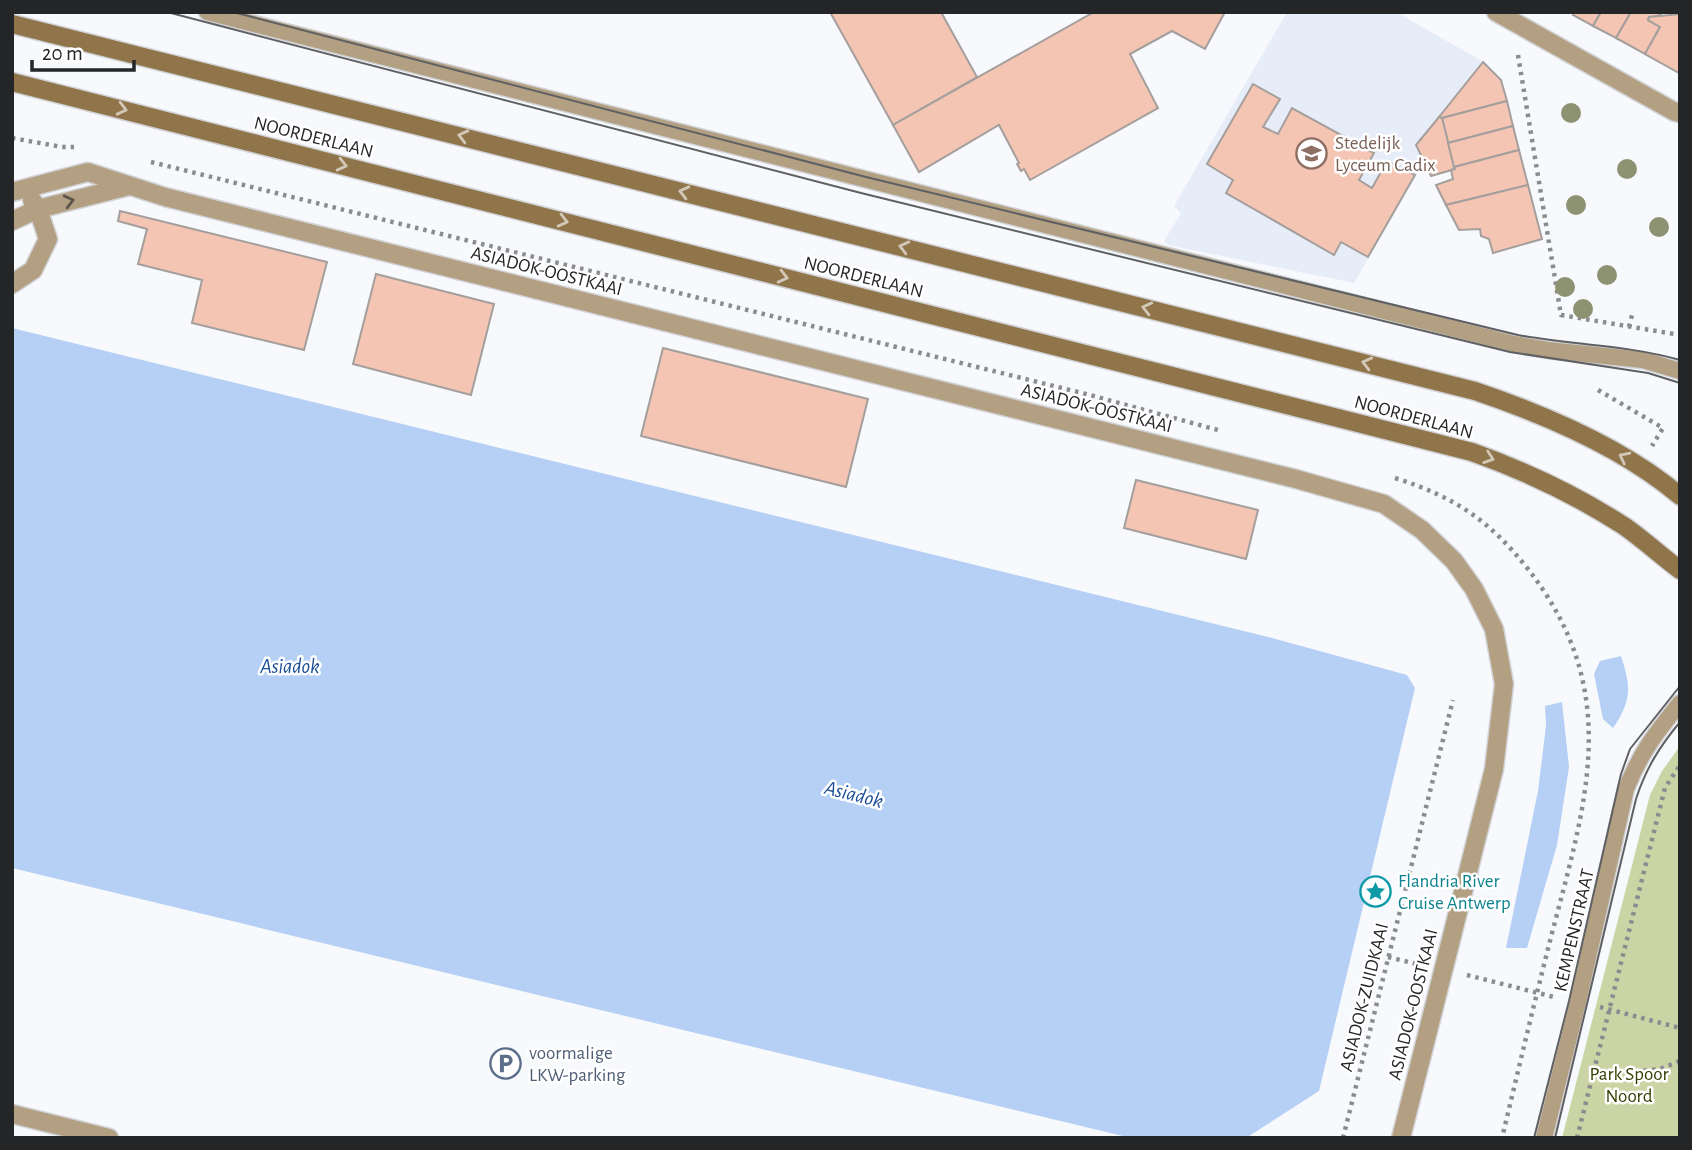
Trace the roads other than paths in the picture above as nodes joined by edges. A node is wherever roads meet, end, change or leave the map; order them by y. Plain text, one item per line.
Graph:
1 (207, 12) edge
2 (1496, 12) edge
3 (12, 24) edge
4 (12, 82) edge
5 (1680, 113) edge
6 (129, 186) junction
7 (18, 191) edge
8 (38, 209) junction
9 (12, 221) edge
10 (12, 284) edge
11 (1680, 371) edge
12 (1680, 496) edge
13 (1680, 570) edge
14 (1680, 703) edge
15 (12, 1114) edge
16 (109, 1138) edge
17 (1401, 1138) edge
18 (1544, 1138) edge

1 - 11 lane
2 - 5 street
12 -> 3 main road, NOORDERLAAN
4 -> 13 main road, NOORDERLAAN
6 - 7 street, ASIADOK-OOSTKAAI
8 -> 6 street, ASIADOK-OOSTKAAI
6 - 17 street, ASIADOK-OOSTKAAI
7 - 8 street
8 - 9 street, ASIADOK-OOSTKAAI
8 - 10 street
14 - 18 lane, KEMPENSTRAAT
15 - 16 street

